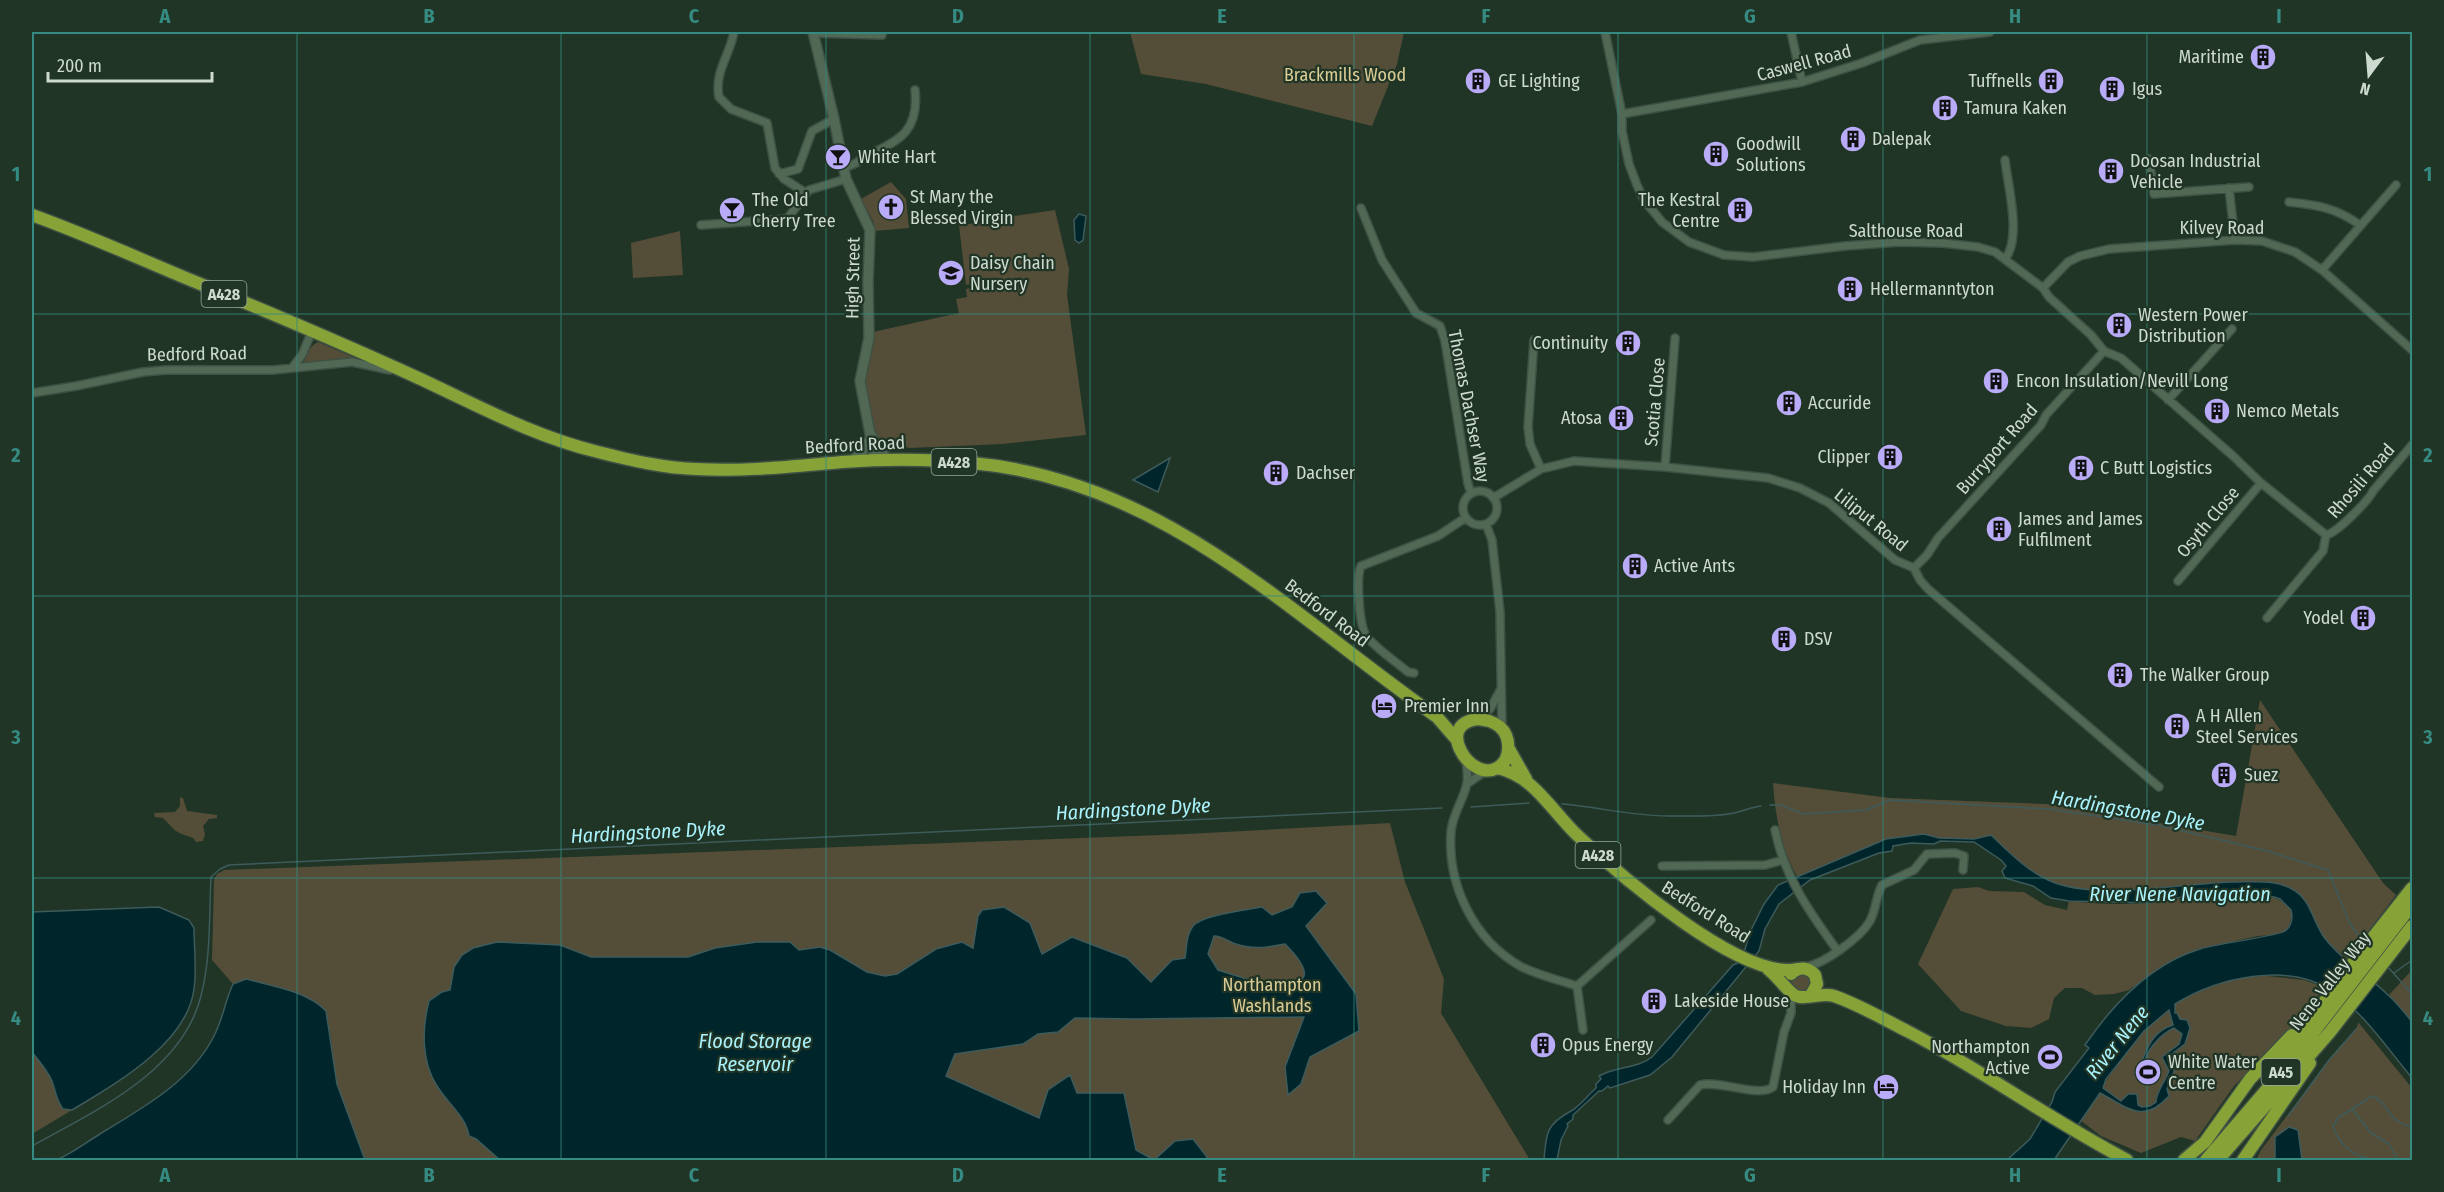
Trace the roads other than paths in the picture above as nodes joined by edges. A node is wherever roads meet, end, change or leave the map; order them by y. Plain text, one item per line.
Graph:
1 (1605, 32) edge
2 (1791, 32) edge
3 (1917, 32) edge
4 (1990, 32) edge
5 (733, 34) edge
6 (813, 35) edge
7 (882, 35) dead end
8 (1920, 40) junction
9 (1802, 82) junction
10 (915, 90) dead end
11 (1622, 114) junction
12 (834, 119) junction
13 (2149, 159) dead end
14 (2005, 160) dead end
15 (844, 167) junction
16 (779, 174) junction
17 (846, 178) junction
18 (2396, 185) dead end
19 (2249, 187) dead end
20 (2229, 188) junction
21 (806, 193) junction
22 (2289, 202) dead end
23 (1361, 208) dead end
24 (32, 215) edge
25 (701, 225) dead end
26 (2360, 225) junction
27 (2235, 240) junction
28 (2005, 259) junction
29 (2322, 270) junction
30 (2043, 288) junction
31 (2232, 329) dead end
32 (312, 332) junction
33 (1676, 338) dead end
34 (1534, 340) dead end
35 (2412, 350) edge
36 (2104, 351) junction
37 (292, 368) junction
38 (416, 377) junction
39 (32, 393) edge
40 (2168, 400) junction
41 (872, 436) junction
42 (2412, 445) edge
43 (875, 460) junction
44 (890, 460) junction
45 (849, 462) junction
46 (1665, 467) junction
47 (1541, 469) junction
48 (2261, 483) junction
49 (1471, 493) junction
50 (1493, 498) junction
51 (1466, 518) junction
52 (1486, 524) junction
53 (2326, 535) junction
54 (1914, 568) junction
55 (2178, 581) dead end
56 (2267, 618) dead end
57 (1414, 673) dead end
58 (1502, 687) junction
59 (1437, 717) junction
60 (1472, 720) junction
61 (1502, 729) junction
62 (1457, 740) junction
63 (1509, 749) junction
64 (1466, 760) junction
65 (1492, 769) junction
66 (1526, 779) junction
67 (1467, 784) junction
68 (2159, 787) dead end
69 (1775, 830) dead end
70 (1783, 860) junction
71 (1662, 866) dead end
72 (1963, 870) dead end
73 (2412, 888) edge
74 (2412, 905) edge
75 (2395, 917) junction
76 (1651, 920) dead end
77 (2411, 928) edge
78 (1838, 950) junction
79 (1825, 960) junction
80 (1763, 966) junction
81 (1800, 969) junction
82 (1817, 979) junction
83 (1576, 986) junction
84 (1790, 990) junction
85 (1809, 996) junction
86 (1834, 996) junction
87 (2323, 1011) junction
88 (1791, 1013) junction
89 (2333, 1027) junction
90 (1583, 1030) dead end
91 (1668, 1120) dead end
92 (2096, 1145) junction
93 (2206, 1160) edge
94 (2112, 1161) edge
95 (2127, 1161) edge
96 (2184, 1161) edge
97 (2218, 1161) edge
98 (2243, 1161) edge

1 - 11 street, Salthouse Road
2 - 9 street
3 - 8 street
4 - 8 street, Caswell Road
5 - 16 street
6 - 7 street
6 - 12 street, High Street
8 - 9 street, Caswell Road
9 - 11 street, Caswell Road
10 - 15 street
11 - 28 street, Salthouse Road
12 - 15 street, High Street
12 - 16 street
13 - 20 street
14 - 28 street
15 - 17 street, High Street
16 - 21 street
17 - 21 street
17 - 41 street, High Street
18 - 26 street
19 - 20 street
20 - 27 street
21 - 25 street
22 - 26 street
23 - 49 street, Thomas Dachser Way
24 - 32 highway, A428
26 - 29 street
27 - 29 street, Kilvey Road
27 - 30 street, Kilvey Road
28 - 30 street, Salthouse Road
29 - 35 street, Kilvey Road
30 - 36 street, Salthouse Road
31 - 40 street
32 - 37 street
32 - 38 highway, A428
33 - 46 street, Scotia Close
34 - 47 street
36 - 40 street, Salthouse Road
36 - 54 street, Burryport Road
37 - 38 street, Bedford Road
37 - 39 street, Bedford Road
38 - 45 highway, Bedford Road / A428
40 - 48 street, Salthouse Road
41 - 43 street, High Street
41 - 44 street
41 - 45 street
42 - 53 street, Rhosili Road
43 - 44 highway, Bedford Road / A428
43 - 45 highway, Bedford Road / A428
44 - 59 highway, Bedford Road / A428
46 - 47 street, Liliput Road
46 - 54 street, Liliput Road
47 - 50 street, Liliput Road
48 - 53 street, Salthouse Road
48 - 55 street, Osyth Close
49 - 50 street
49 - 51 street
50 - 52 street
51 - 52 street
51 - 57 street
52 - 58 street
53 - 56 street, Rhosili Road
54 - 68 street, Liliput Road
58 - 60 street
58 - 61 street
59 - 60 highway, Bedford Road / A428
59 - 62 highway, Bedford Road / A428
60 - 61 highway
60 - 62 highway
61 - 63 highway
62 - 64 highway
63 - 65 highway
63 - 66 highway, Bedford Road / A428
64 - 65 highway
64 - 67 street
65 - 66 highway, Bedford Road / A428
65 - 67 street
66 - 80 highway, Bedford Road / A428
67 - 83 street
69 - 70 street
70 - 71 street
70 - 78 street
72 - 78 street
73 - 75 highway
74 - 75 highway, Nene Valley Way / A45
75 - 87 highway, Nene Valley Way / A45
76 - 83 street
77 - 89 highway, Nene Valley Way / A45
78 - 79 street
79 - 81 street
79 - 82 street
80 - 81 highway, Bedford Road / A428
80 - 84 highway, Bedford Road / A428
81 - 82 highway
81 - 84 highway
82 - 85 highway
82 - 86 highway
83 - 90 street
84 - 85 highway
84 - 88 street
85 - 86 highway
85 - 88 street
86 - 92 highway
87 - 93 highway, Nene Valley Way / A45
87 - 96 highway
88 - 91 street
89 - 97 highway, Nene Valley Way / A45
89 - 98 highway
92 - 94 highway
92 - 95 highway

